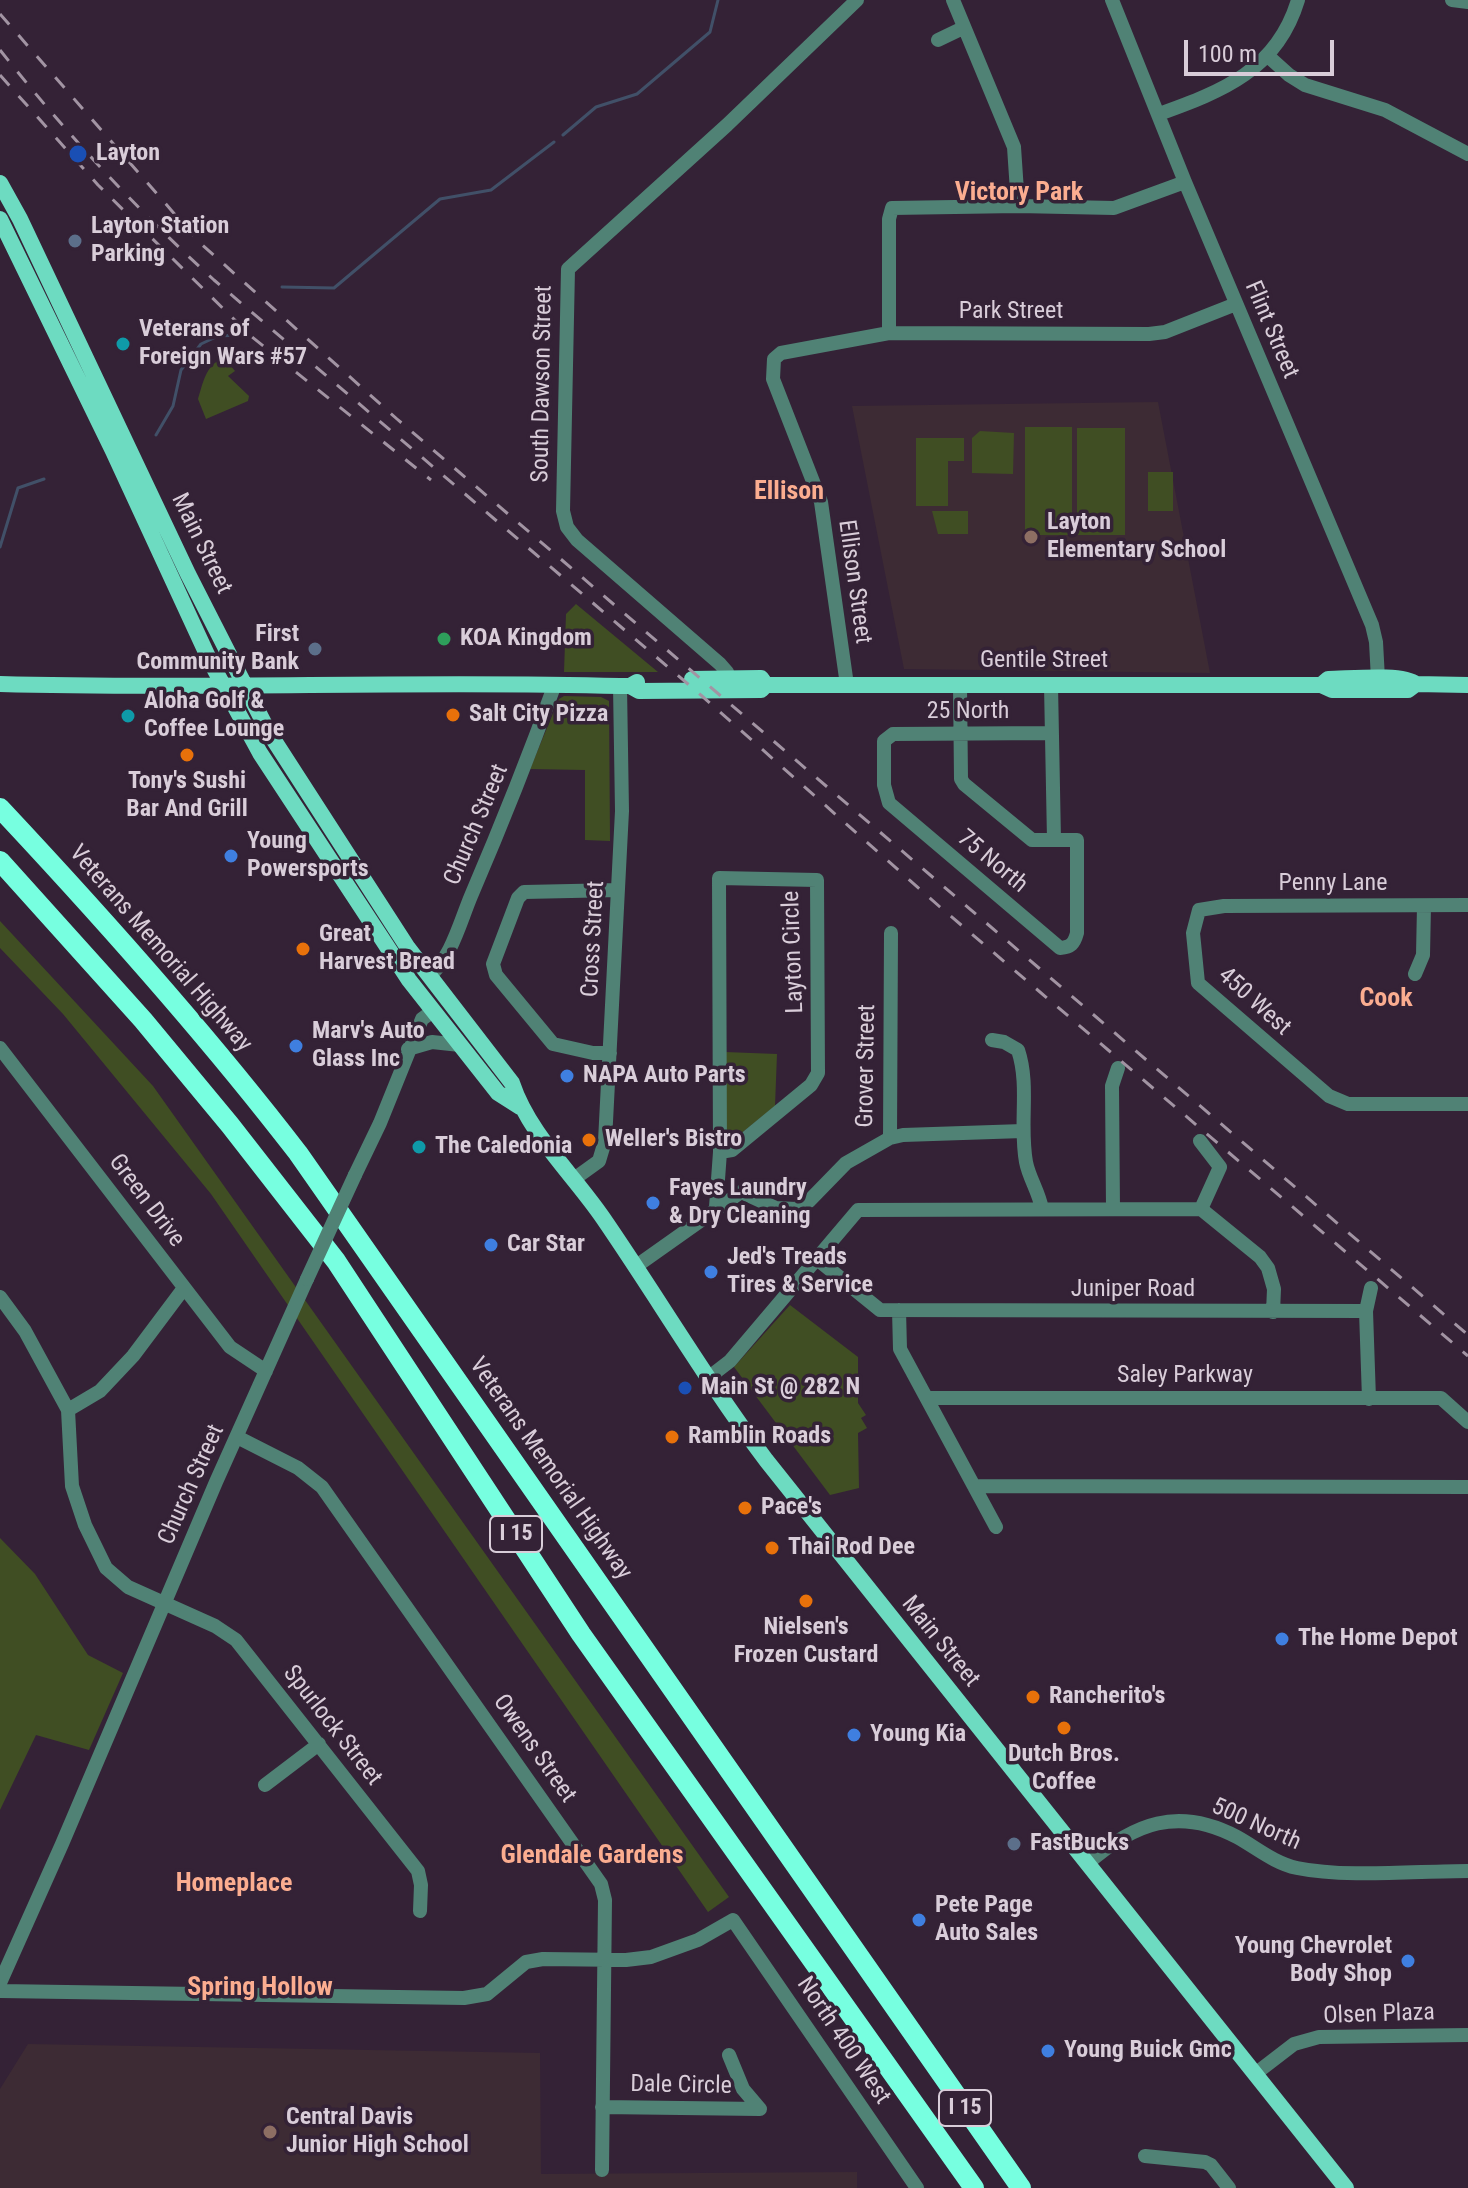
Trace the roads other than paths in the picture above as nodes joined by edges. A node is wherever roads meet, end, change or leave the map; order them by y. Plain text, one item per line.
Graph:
1 (857, 0) edge
2 (953, 0) edge
3 (1112, 0) edge
4 (1298, 0) edge
5 (1452, 0) edge
6 (1468, 2) edge
7 (963, 28) junction
8 (938, 40) dead end
9 (1269, 57) junction
10 (1159, 114) junction
11 (1468, 154) edge
12 (1185, 182) junction
13 (0, 183) edge
14 (1018, 206) junction
15 (0, 219) edge
16 (1236, 304) junction
17 (889, 333) junction
18 (781, 353) joint
19 (728, 678) junction
20 (1378, 679) junction
21 (0, 684) edge
22 (555, 684) junction
23 (766, 685) junction
24 (847, 685) junction
25 (960, 685) junction
26 (1051, 685) junction
27 (1414, 685) junction
28 (1468, 685) edge
29 (625, 686) junction
30 (1323, 686) junction
31 (223, 687) junction
32 (244, 687) junction
33 (1051, 733) junction
34 (960, 735) junction
35 (889, 803) joint
36 (0, 808) edge
37 (1054, 840) junction
38 (0, 864) edge
39 (618, 890) junction
40 (1468, 905) edge
41 (1424, 906) junction
42 (1199, 910) joint
43 (375, 930) junction
44 (891, 933) dead end
45 (1415, 974) dead end
46 (429, 976) junction
47 (433, 1011) junction
48 (992, 1040) dead end
49 (460, 1045) junction
50 (0, 1048) edge
51 (408, 1049) junction
52 (610, 1053) junction
53 (1118, 1068) dead end
54 (1468, 1104) edge
55 (520, 1107) junction
56 (1023, 1131) junction
57 (890, 1138) junction
58 (1200, 1141) dead end
59 (720, 1152) junction
60 (574, 1179) junction
61 (716, 1207) junction
62 (1042, 1209) junction
63 (1113, 1209) junction
64 (1201, 1209) junction
65 (817, 1259) junction
66 (635, 1267) junction
67 (184, 1288) junction
68 (1371, 1288) dead end
69 (0, 1297) edge
70 (899, 1310) junction
71 (1366, 1311) junction
72 (1273, 1312) junction
73 (266, 1371) junction
74 (708, 1378) junction
75 (928, 1398) junction
76 (1369, 1399) junction
77 (68, 1410) junction
78 (1468, 1422) edge
79 (237, 1437) junction
80 (974, 1486) junction
81 (1468, 1487) edge
82 (996, 1527) dead end
83 (164, 1603) junction
84 (319, 1744) junction
85 (265, 1785) dead end
86 (1087, 1864) junction
87 (1468, 1871) edge
88 (420, 1911) dead end
89 (604, 1959) junction
90 (0, 1983) edge
91 (0, 1991) edge
92 (1468, 2035) edge
93 (729, 2055) dead end
94 (1255, 2074) junction
95 (602, 2107) junction
96 (1145, 2156) dead end
97 (602, 2170) dead end
98 (917, 2188) edge
99 (974, 2188) edge
100 (1021, 2188) edge
101 (1229, 2188) edge
102 (1346, 2188) edge

1 - 19 street, South Dawson Street
2 - 7 street
3 - 10 street, Flint Street
4 - 9 street
5 - 6 street
7 - 8 street
7 - 14 street
9 - 10 street
9 - 11 street
10 - 12 street, Flint Street
12 - 14 street
12 - 16 street, Flint Street
13 - 32 main road, Main Street
14 - 17 street
15 - 31 main road, Main Street
16 - 17 street, Park Street
16 - 20 street, Flint Street
17 - 18 street, Park Street
18 - 24 street, Ellison Street
19 - 23 main road, Gentile Street
19 - 29 main road, Gentile Street
20 - 27 main road, Gentile Street
20 - 30 main road, Gentile Street
21 - 31 main road, Gentile Street
22 - 29 main road, Gentile Street
22 - 32 main road, Gentile Street
22 - 46 street, Church Street
23 - 24 main road, Gentile Street
23 - 29 main road, Gentile Street
24 - 25 main road, Gentile Street
25 - 26 main road, Gentile Street
25 - 34 street
26 - 30 main road, Gentile Street
26 - 33 street
27 - 28 main road, Gentile Street
27 - 30 main road, Gentile Street
29 - 39 street, Cross Street
31 - 32 main road, Gentile Street
31 - 43 main road, Main Street
32 - 46 main road, Main Street
33 - 34 street, 25 North
33 - 37 street
34 - 35 street, 25 North
34 - 37 street
35 - 37 street, 75 North
36 - 100 highway, Veterans Memorial Highway / I 15
38 - 99 highway, I 15
39 - 52 street, Cross Street
39 - 52 street
40 - 41 street, Penny Lane
41 - 42 street, Penny Lane
41 - 45 street
42 - 54 street, 450 West
43 - 46 main road
43 - 47 main road, Main Street
44 - 57 street, Grover Street
46 - 55 main road, Main Street
47 - 49 main road, Main Street
47 - 51 street, Church Street
48 - 56 street
49 - 51 street
49 - 55 main road, Main Street
50 - 67 street, Green Drive
51 - 73 street, Church Street, bridge
52 - 60 street, Cross Street
53 - 63 street
55 - 60 main road, Main Street
56 - 57 street
56 - 62 street
57 - 61 street, Grover Street
58 - 64 street
59 - 59 street, Layton Circle
59 - 61 street, Layton Circle
60 - 66 main road, Main Street
61 - 66 street
62 - 63 street
62 - 65 street
63 - 64 street
64 - 72 street
65 - 70 street, Juniper Road
65 - 74 street
66 - 74 main road, Main Street
67 - 73 street, Green Drive
67 - 77 street
68 - 71 street
69 - 77 street
70 - 72 street, Juniper Road
70 - 75 street
71 - 72 street, Juniper Road
71 - 76 street
73 - 79 street, Church Street
74 - 86 main road, Main Street
75 - 76 street, Saley Parkway
75 - 80 street
76 - 78 street, Saley Parkway
77 - 83 street, Spurlock Street
79 - 83 street, Church Street
79 - 89 street, Owens Street
80 - 81 street
80 - 82 street
83 - 84 street, Spurlock Street
83 - 90 street, Church Street
84 - 85 street
84 - 88 street, Spurlock Street
86 - 87 street, 500 North
86 - 94 main road, Main Street
89 - 91 street
89 - 95 street, Owens Street
89 - 98 street, North 400 West
92 - 94 street, Olsen Plaza
93 - 95 street, Dale Circle
94 - 102 main road, Main Street
95 - 97 street, Owens Street
96 - 101 street

